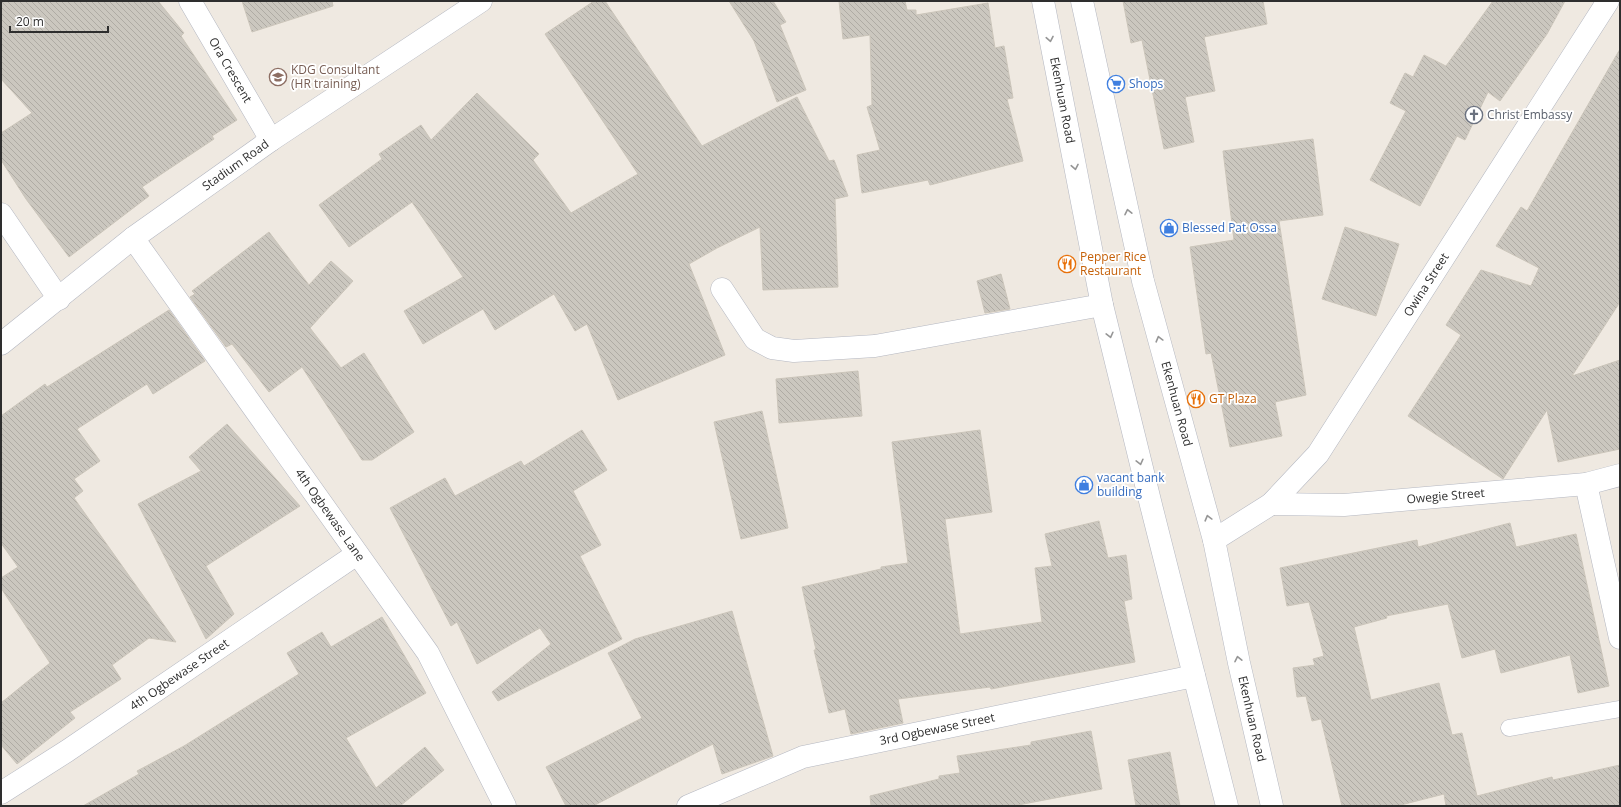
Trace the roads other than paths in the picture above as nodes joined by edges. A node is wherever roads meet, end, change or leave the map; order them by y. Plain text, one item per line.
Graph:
1 (190, 1) edge
2 (480, 1) edge
3 (1043, 1) edge
4 (1082, 1) edge
5 (1608, 1) edge
6 (271, 140) junction
7 (1, 214) edge
8 (133, 238) junction
9 (722, 289) dead end
10 (59, 299) junction
11 (1102, 305) junction
12 (1, 344) edge
13 (1620, 476) edge
14 (1586, 484) junction
15 (1271, 504) junction
16 (1214, 540) junction
17 (357, 554) junction
18 (1620, 638) edge
19 (1194, 676) junction
20 (1620, 709) edge
21 (1509, 728) dead end
22 (1, 793) edge
23 (505, 806) edge
24 (688, 806) edge
25 (1227, 806) edge
26 (1272, 806) edge

1 - 6 street, Ora Crescent
2 - 6 street, Stadium Road
3 -> 11 street, Ekenhuan Road
16 -> 4 street, Ekenhuan Road
5 - 15 street, Owina Street
6 - 8 street, Stadium Road
7 - 10 street
8 - 10 street, Stadium Road
8 - 17 street, 4th Ogbewase Lane
9 - 11 street
10 - 12 street, Stadium Road
11 -> 19 street, Ekenhuan Road
13 - 14 street, Owegie Street
14 - 15 street, Owegie Street
14 - 18 street
15 - 16 street, Owina Street
26 -> 16 street, Ekenhuan Road
17 - 22 street, 4th Ogbewase Street
17 - 23 street, 4th Ogbewase Lane
19 - 24 street, 3rd Ogbewase Street
19 - 25 street, Ekenhuan Road
20 - 21 lane

